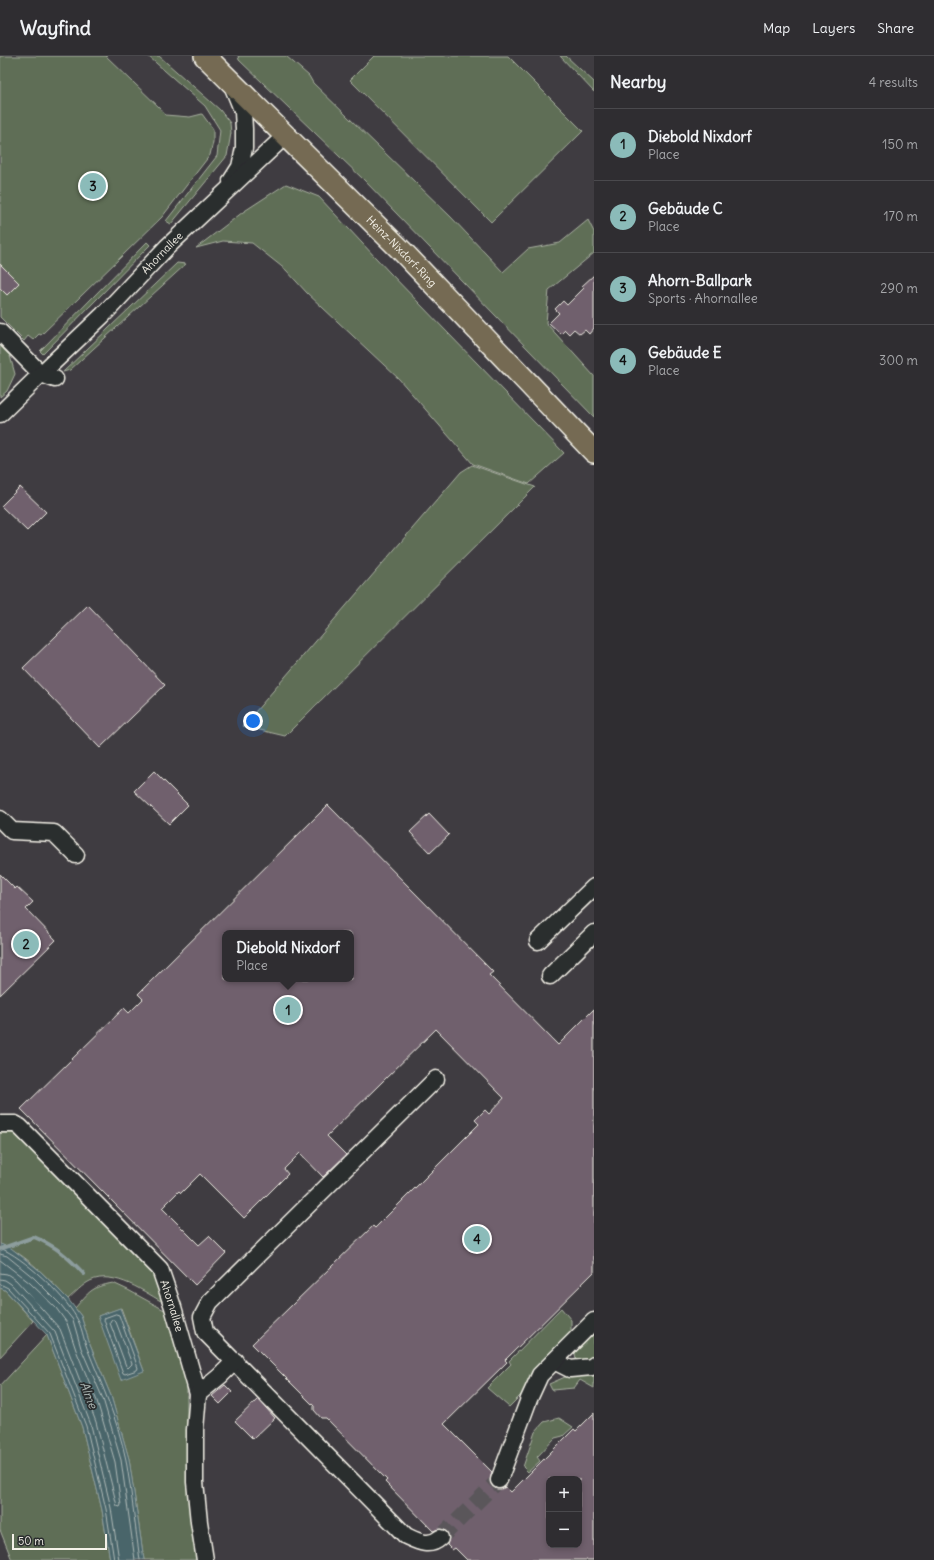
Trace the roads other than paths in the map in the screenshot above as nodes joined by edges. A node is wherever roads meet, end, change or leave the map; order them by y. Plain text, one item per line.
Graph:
1 (205, 56) edge
2 (231, 82) junction
3 (286, 135) junction
4 (225, 191) junction
5 (0, 332) edge
6 (48, 376) junction
7 (0, 414) edge
8 (594, 452) edge
9 (0, 819) edge
10 (76, 855) dead end
11 (594, 887) edge
12 (594, 933) edge
13 (538, 941) dead end
14 (550, 976) dead end
15 (436, 1079) dead end
16 (8, 1124) edge
17 (594, 1321) edge
18 (235, 1361) junction
19 (554, 1361) junction
20 (594, 1365) edge
21 (198, 1394) junction
22 (499, 1480) tunnel mouth
23 (440, 1538) tunnel mouth
24 (205, 1560) edge

1 - 2 main road, Heinz-Nixdorf-Ring
2 - 3 main road, Heinz-Nixdorf-Ring
2 - 4 street
3 - 4 street, Ahornallee
3 - 8 main road, Heinz-Nixdorf-Ring
4 - 6 street, Ahornallee
5 - 6 street
6 - 7 street, Ahornallee
9 - 10 street
11 - 13 street
12 - 14 street
15 - 18 street
16 - 21 street, Ahornallee
17 - 19 street
18 - 21 street
18 - 23 street
19 - 20 street
19 - 22 street
21 - 24 street, Ahornallee

